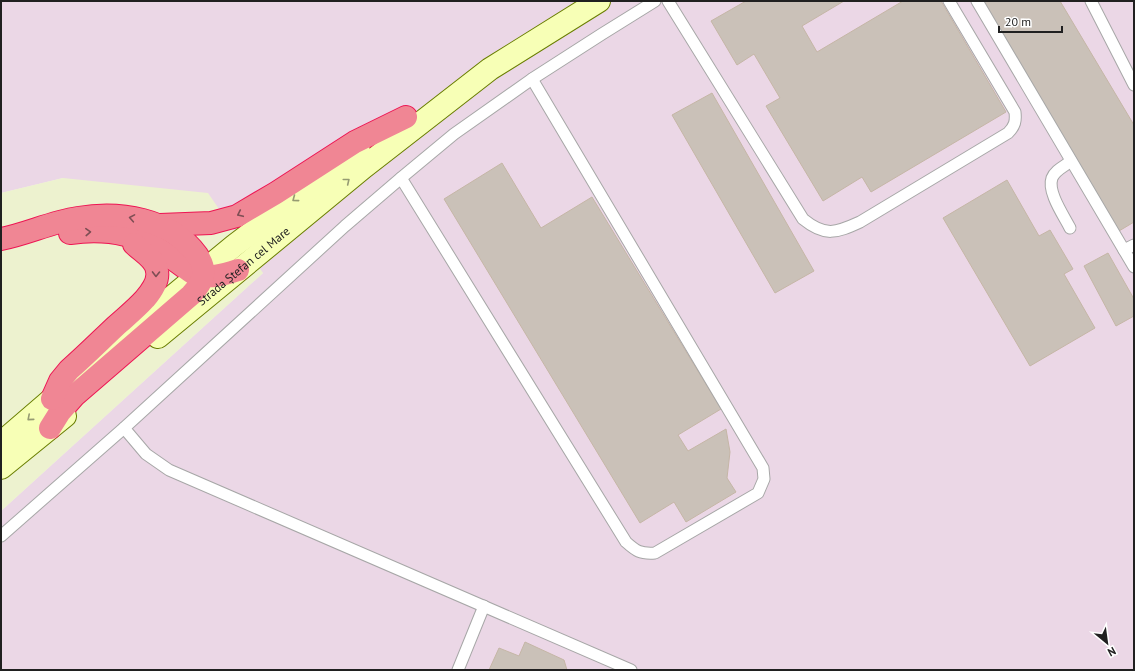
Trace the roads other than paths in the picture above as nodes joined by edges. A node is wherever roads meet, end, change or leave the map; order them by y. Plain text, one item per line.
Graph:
1 (599, 1) edge
2 (655, 1) edge
3 (668, 1) edge
4 (949, 1) edge
5 (976, 1) edge
6 (1091, 1) edge
7 (490, 69) junction
8 (532, 79) junction
9 (1134, 85) edge
10 (406, 117) junction
11 (1071, 161) junction
12 (401, 178) junction
13 (160, 225) junction
14 (1070, 228) dead end
15 (124, 235) junction
16 (11, 237) edge
17 (1134, 244) edge
18 (1124, 250) junction
19 (1134, 267) edge
20 (238, 270) junction
21 (202, 274) junction
22 (52, 399) junction
23 (50, 428) junction
24 (124, 428) junction
25 (1, 443) edge
26 (1, 468) edge
27 (1, 536) edge
28 (484, 606) junction
29 (458, 670) edge
30 (631, 670) edge

1 - 7 main road, Strada Ștefan cel Mare
2 - 8 lane
3 - 4 lane
5 - 11 lane
6 - 9 lane
7 - 10 main road, Strada Ștefan cel Mare
20 -> 7 main road, Strada Ștefan cel Mare
8 - 12 lane
8 - 12 lane
10 -> 13 highway
10 -> 21 main road, Strada Ștefan cel Mare
11 - 14 lane
11 - 18 lane
12 - 24 lane
13 -> 16 highway
13 - 21 highway
16 -> 15 highway
15 - 21 highway
15 -> 22 highway
17 - 18 lane
18 - 19 lane
20 - 21 highway
20 - 23 main road, Strada Ștefan cel Mare
21 - 22 main road, Strada Ștefan cel Mare
21 - 23 highway
22 -> 25 main road, Strada Ștefan cel Mare
23 - 26 main road, Strada Ștefan cel Mare
24 - 27 lane
24 - 28 lane
28 - 29 lane
28 - 30 lane

